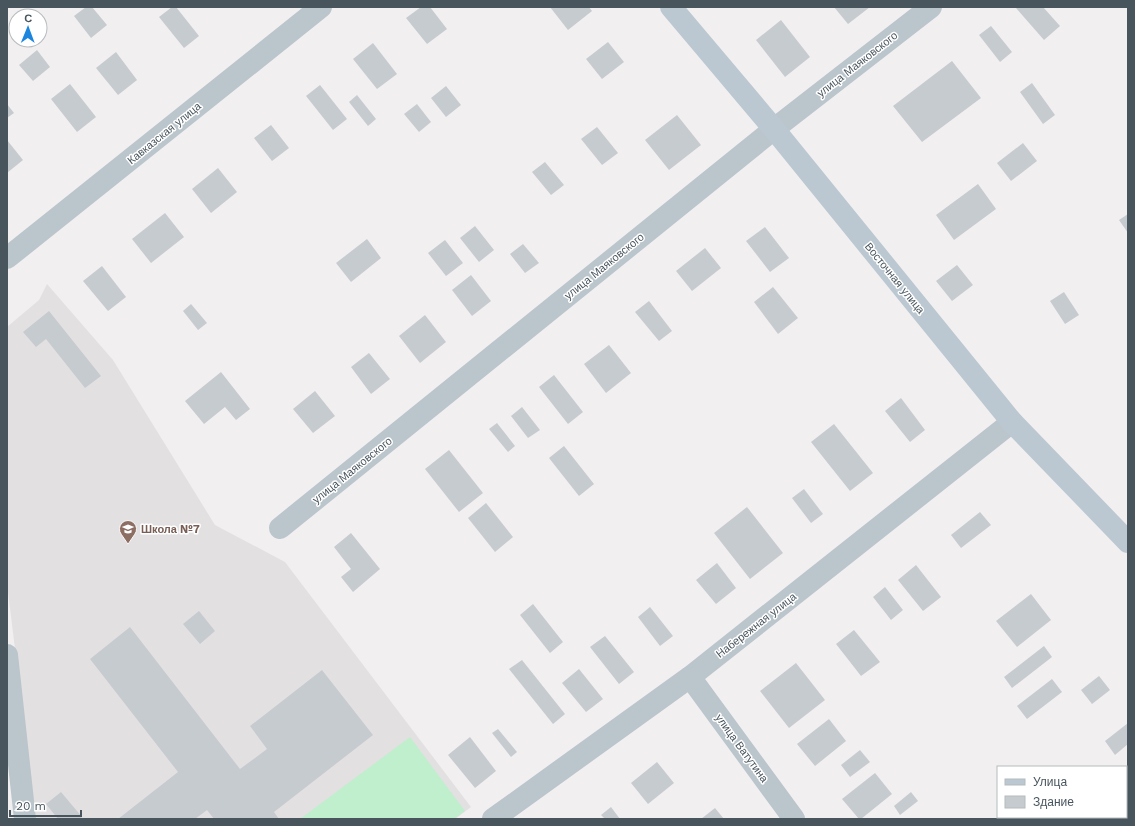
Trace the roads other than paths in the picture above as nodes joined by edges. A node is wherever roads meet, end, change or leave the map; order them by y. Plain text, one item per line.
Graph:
1 (321, 7) edge
2 (671, 7) edge
3 (931, 7) edge
4 (774, 129) junction
5 (7, 258) edge
6 (1012, 422) junction
7 (280, 528) dead end
8 (1128, 542) edge
9 (7, 654) edge
10 (690, 677) junction
11 (25, 819) edge
12 (493, 819) edge
13 (794, 819) edge

1 - 5 street, Кавказская улица
2 - 4 main road, Восточная улица
3 - 4 street, улица Маяковского
4 - 6 main road, Восточная улица
4 - 7 street, улица Маяковского
6 - 8 main road, Восточная улица
6 - 10 street, Набережная улица
9 - 11 street
10 - 12 street, Набережная улица
10 - 13 street, улица Ватутина

